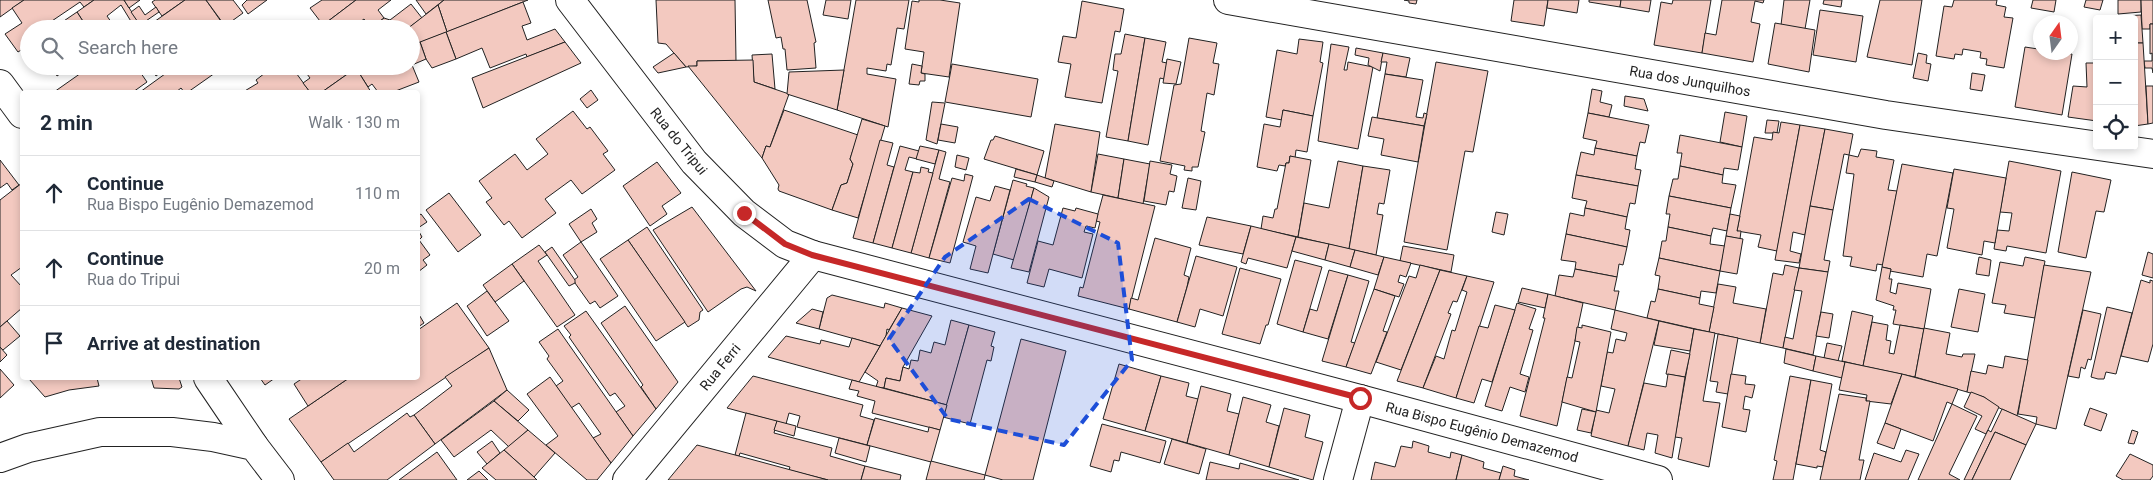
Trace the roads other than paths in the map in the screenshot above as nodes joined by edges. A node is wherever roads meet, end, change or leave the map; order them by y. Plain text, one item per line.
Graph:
1 (570, 0) edge
2 (1228, 0) edge
3 (0, 84) edge
4 (20, 111) edge
5 (2153, 154) edge
6 (812, 255) junction
7 (209, 380) edge
8 (1360, 398) junction
9 (254, 446) junction
10 (0, 458) edge
11 (280, 480) edge
12 (627, 480) edge
13 (1338, 480) edge
14 (1658, 480) edge

1 - 6 street, Rua do Tripui
2 - 5 street, Rua dos Junquilhos
3 - 4 street
6 - 8 street, Rua Bispo Eugênio Demazemod
6 - 12 street, Rua Ferri
7 - 9 street
8 - 13 street
8 - 14 street, Rua Bispo Eugênio Demazemod
9 - 10 street
9 - 11 street

